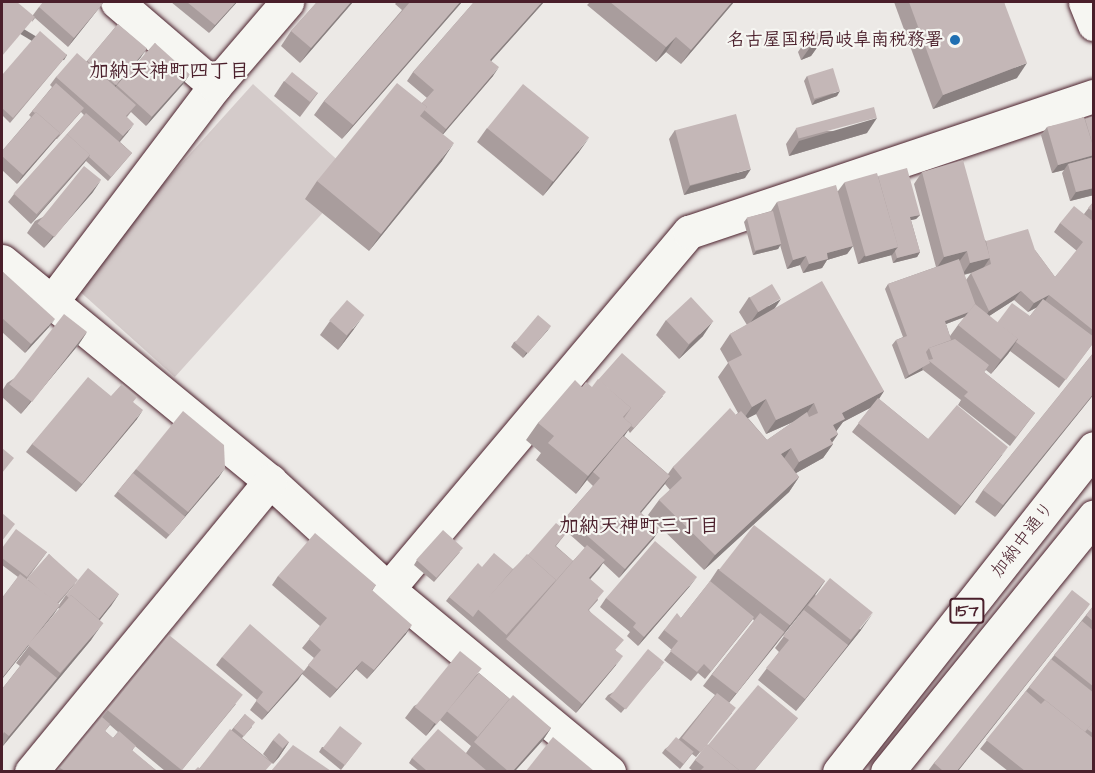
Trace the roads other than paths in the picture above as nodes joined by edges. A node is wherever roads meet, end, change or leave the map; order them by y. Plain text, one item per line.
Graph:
1 (117, 2) edge
2 (287, 2) edge
3 (1085, 2) edge
4 (1094, 24) edge
5 (215, 86) junction
6 (1094, 96) edge
7 (2, 261) edge
8 (50, 304) junction
9 (1094, 448) edge
10 (270, 481) junction
11 (1094, 516) edge
12 (388, 589) junction
13 (31, 771) edge
14 (609, 771) edge
15 (839, 771) edge
16 (887, 771) edge

1 - 5 main road
2 - 5 main road
3 - 4 main road
5 - 8 main road
6 - 12 main road
7 - 8 main road
8 - 10 main road
9 - 15 main road, 加納中通り / 157
10 - 12 main road
10 - 13 main road
11 - 16 main road, 157
12 - 14 main road

